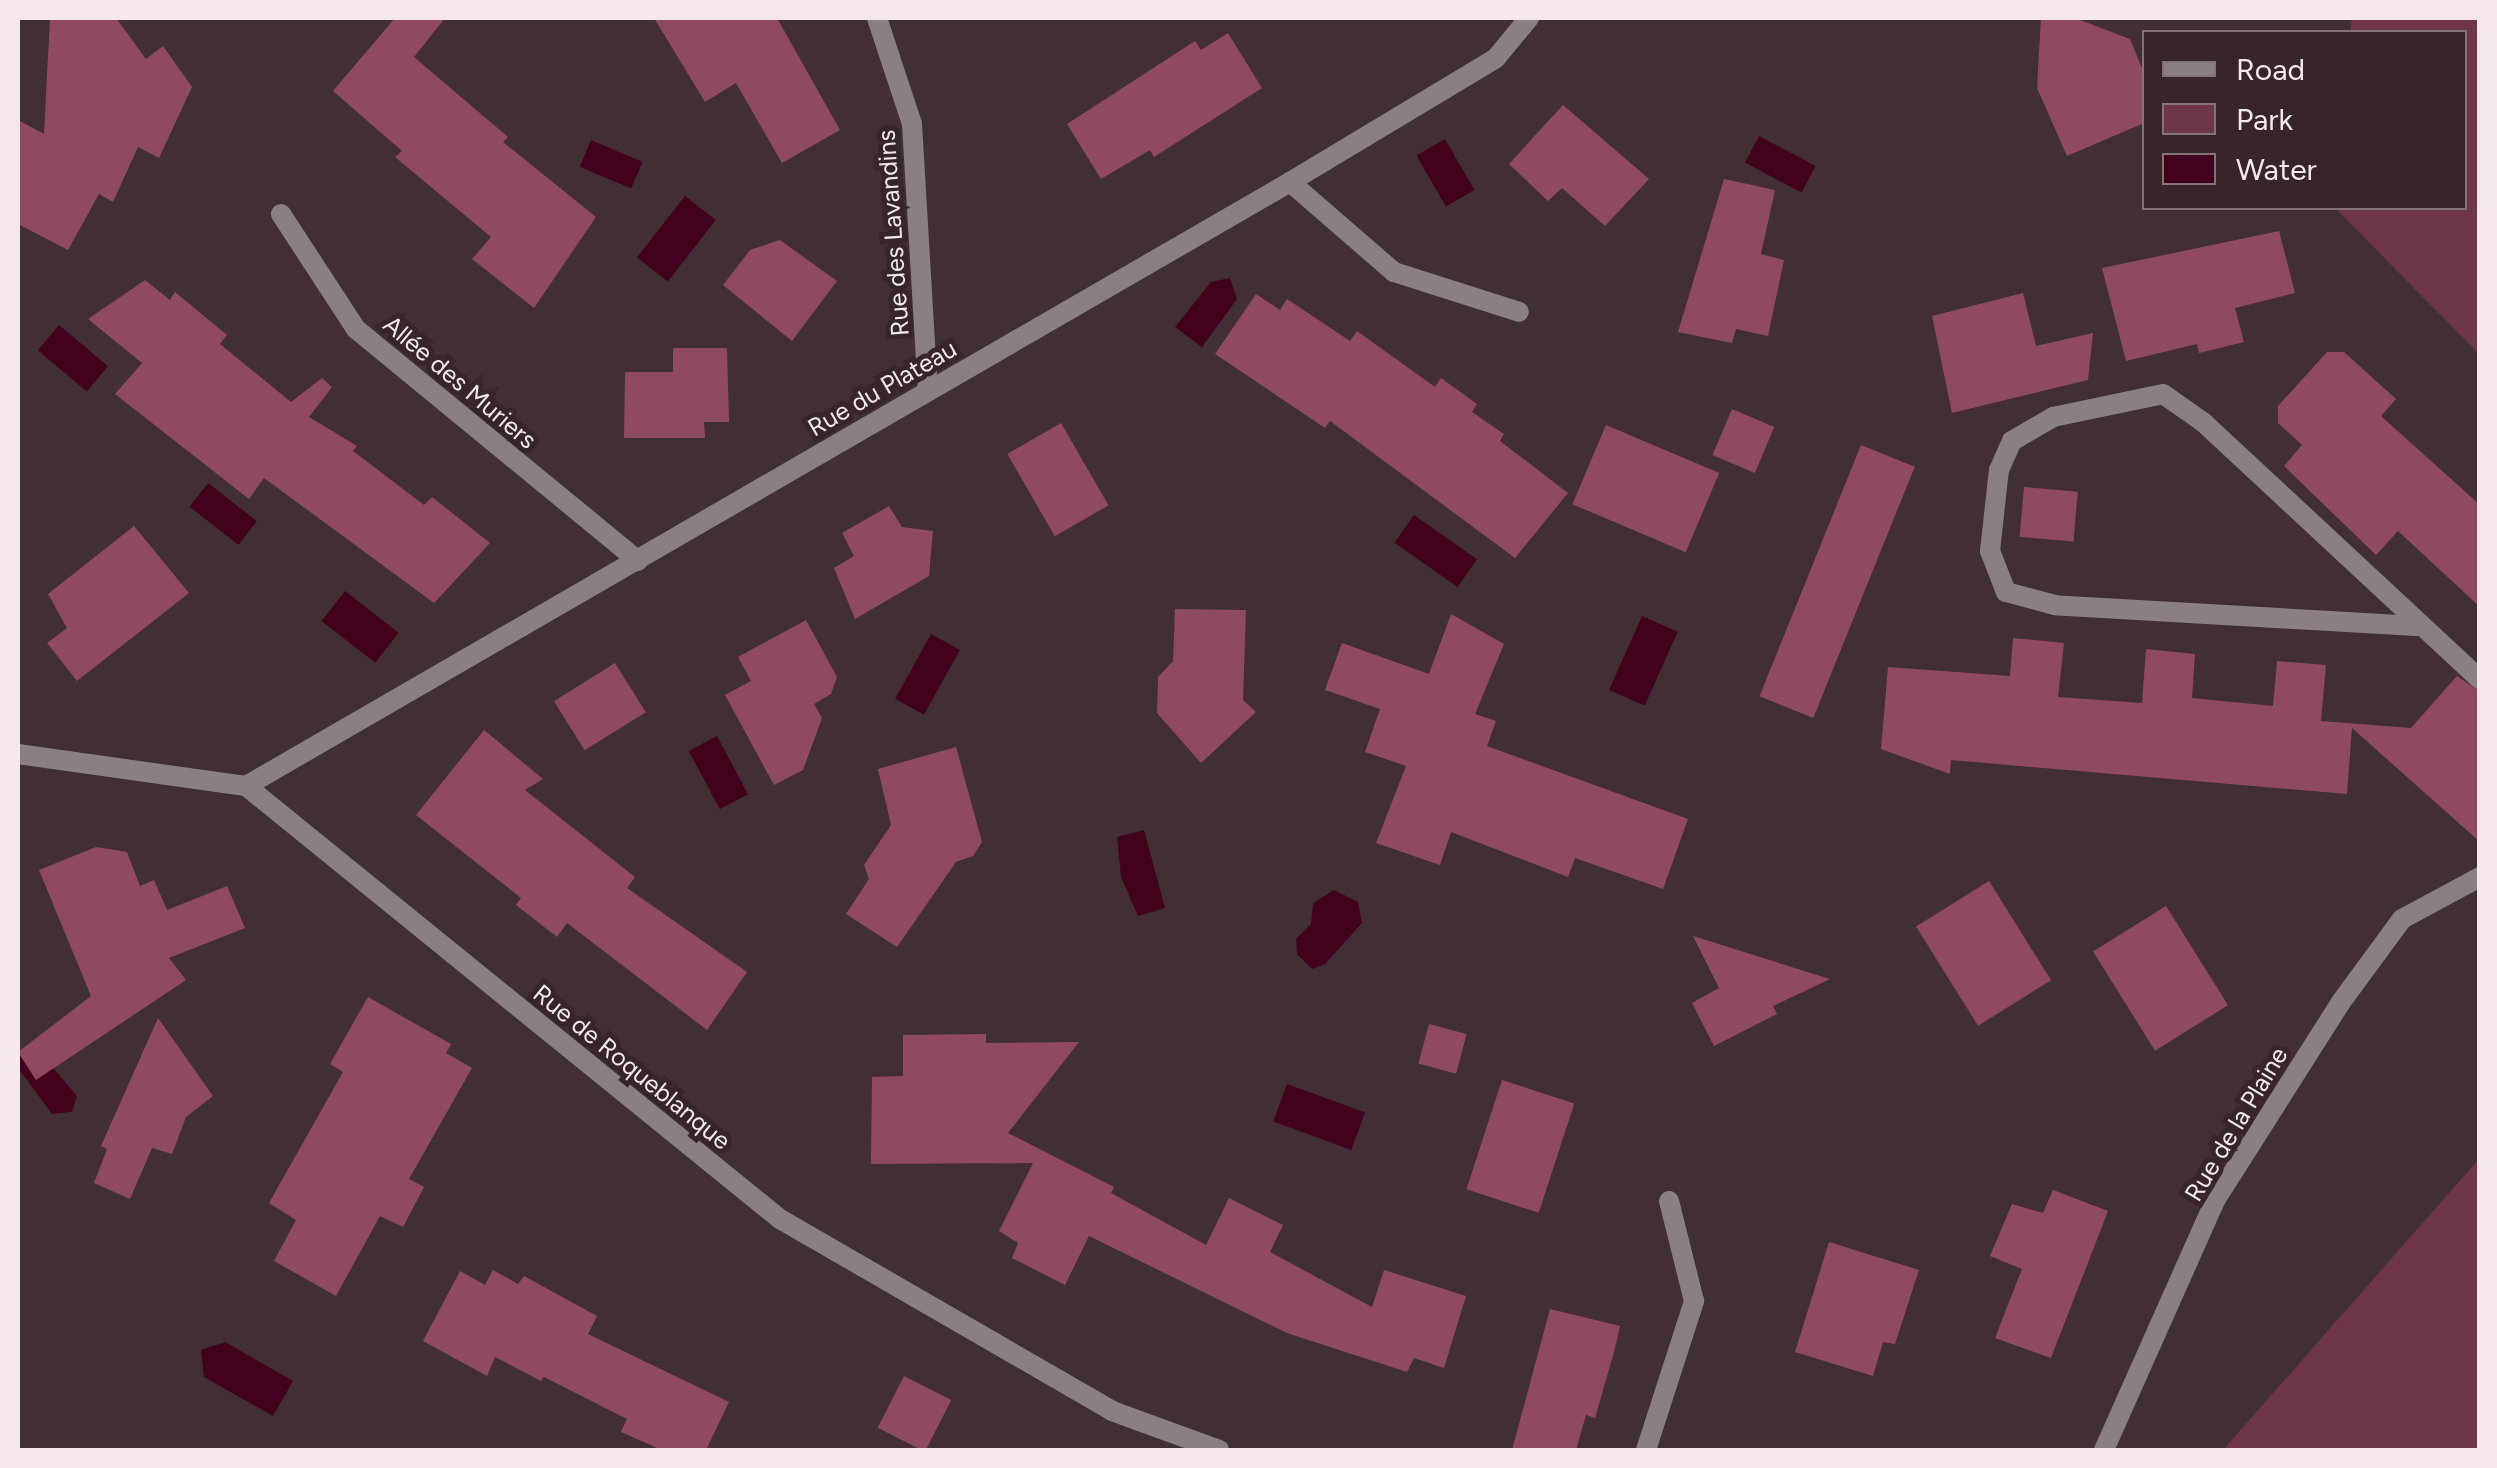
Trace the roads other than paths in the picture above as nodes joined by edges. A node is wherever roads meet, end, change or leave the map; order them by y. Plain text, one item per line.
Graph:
1 (877, 18) edge
2 (1529, 18) edge
3 (1290, 182) junction
4 (281, 214) dead end
5 (1519, 312) dead end
6 (928, 391) junction
7 (638, 561) junction
8 (2416, 626) junction
9 (2480, 680) edge
10 (18, 754) edge
11 (246, 786) junction
12 (2480, 877) edge
13 (1669, 1202) dead end
14 (1219, 1450) edge
15 (1646, 1450) edge
16 (2104, 1450) edge

1 - 6 street, Rue des Lavandins
2 - 3 street, Rue du Plateau
3 - 5 street
3 - 6 street, Rue du Plateau
4 - 7 street, Allée des Muriers
6 - 7 street, Rue du Plateau
7 - 11 street, Rue du Plateau
8 - 8 street
8 - 9 street
10 - 11 street
11 - 14 street, Rue de Roqueblanque
12 - 16 street, Rue de la Plaine
13 - 15 street

